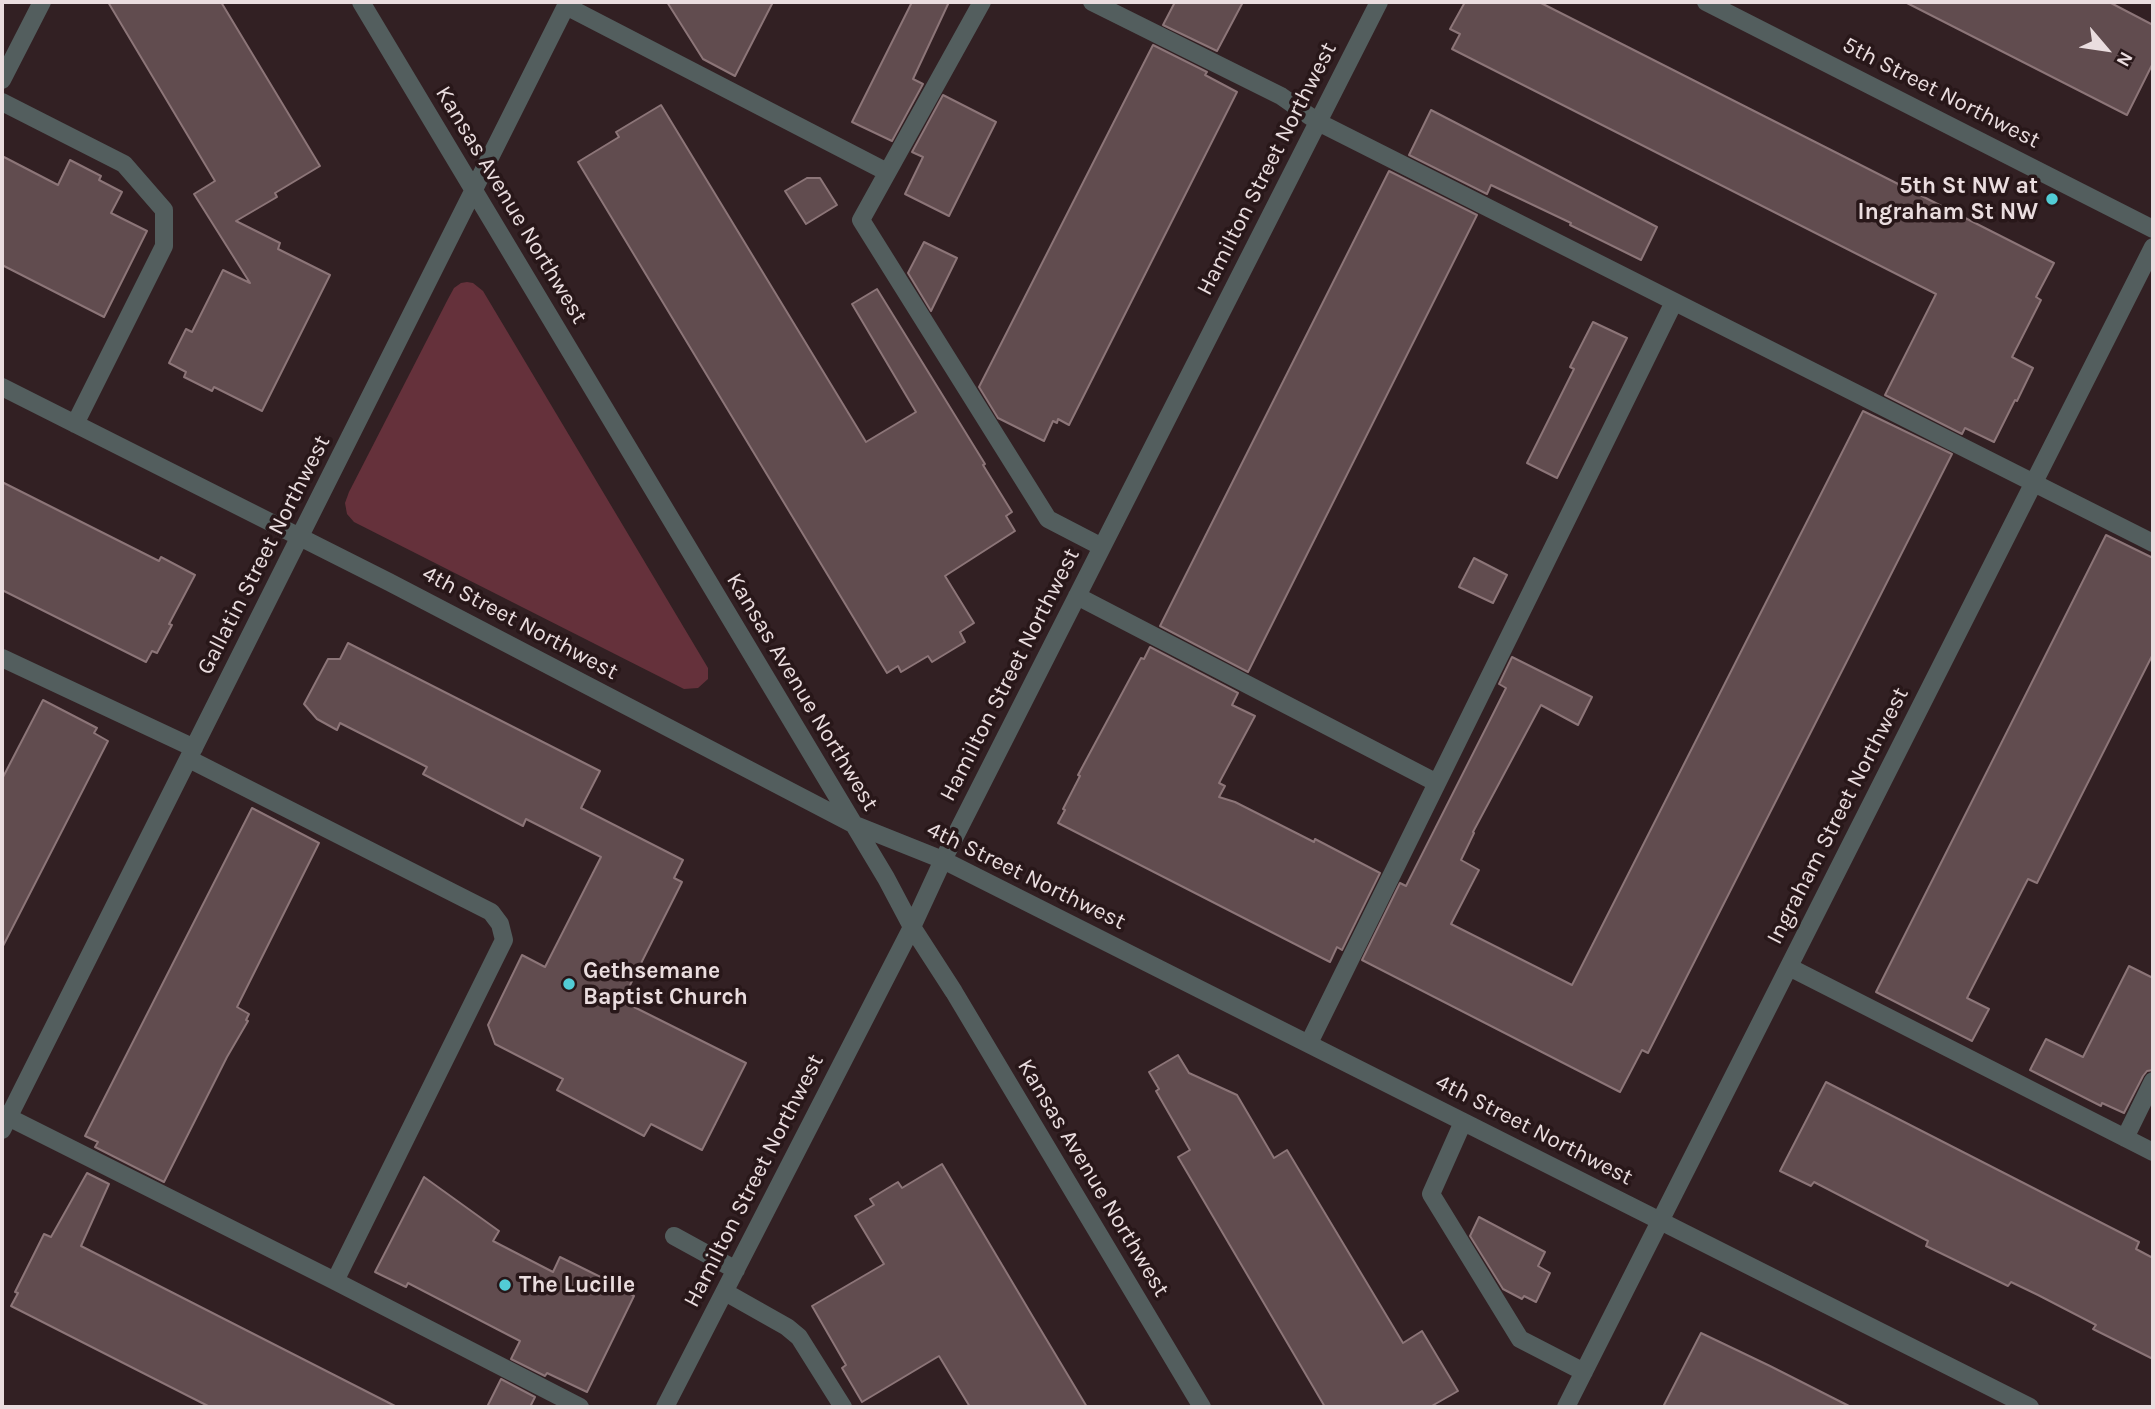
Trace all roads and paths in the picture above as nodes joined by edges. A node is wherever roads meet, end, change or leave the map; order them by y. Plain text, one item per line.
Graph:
1 (42, 2) edge
2 (361, 2) edge
3 (982, 2) edge
4 (1092, 2) edge
5 (1379, 2) edge
6 (1706, 2) edge
7 (567, 4) edge
8 (2, 80) edge
9 (2, 102) edge
10 (1318, 122) junction
11 (887, 172) junction
12 (473, 189) junction
13 (2153, 229) edge
14 (2153, 247) edge
15 (1674, 302) junction
16 (2, 387) edge
17 (75, 424) junction
18 (2034, 482) junction
19 (300, 538) junction
20 (2153, 543) edge
21 (1102, 547) junction
22 (1077, 596) junction
23 (2, 658) edge
24 (191, 754) junction
25 (1437, 783) junction
26 (853, 824) junction
27 (943, 860) junction
28 (912, 927) junction
29 (1789, 967) junction
30 (1309, 1043) junction
31 (2153, 1081) edge
32 (4, 1120) edge
33 (1463, 1122) junction
34 (2125, 1138) junction
35 (2153, 1152) edge
36 (1660, 1221) junction
37 (674, 1236) dead end
38 (736, 1270) junction
39 (335, 1281) junction
40 (724, 1292) junction
41 (1584, 1372) junction
42 (580, 1407) edge
43 (666, 1407) edge
44 (843, 1407) edge
45 (1202, 1407) edge
46 (1566, 1407) edge
47 (2030, 1407) edge

1 - 8 street
2 - 12 street, Kansas Avenue Northwest
3 - 11 street
4 - 10 street
5 - 10 street, Hamilton Street Northwest
6 - 13 street, 5th Street Northwest
7 - 11 street
7 - 12 street, Gallatin Street Northwest
9 - 17 street
10 - 15 street
10 - 21 street, Hamilton Street Northwest
11 - 21 street
12 - 19 street, Gallatin Street Northwest
12 - 26 street, Kansas Avenue Northwest
14 - 18 street, Ingraham Street Northwest
15 - 18 street
15 - 25 street
16 - 17 street, 4th Street Northwest
17 - 19 street, 4th Street Northwest
18 - 20 street
18 - 29 street, Ingraham Street Northwest
19 - 24 street, Gallatin Street Northwest
19 - 26 street, 4th Street Northwest
21 - 22 street, Hamilton Street Northwest
22 - 25 street
22 - 27 street, Hamilton Street Northwest
23 - 24 street
24 - 32 street, Gallatin Street Northwest
24 - 39 street
25 - 30 street
26 - 27 street, 4th Street Northwest
26 - 28 street, Kansas Avenue Northwest
27 - 28 street, Hamilton Street Northwest
27 - 30 street, 4th Street Northwest
28 - 38 street, Hamilton Street Northwest
28 - 45 street, Kansas Avenue Northwest
29 - 34 street
29 - 36 street, Ingraham Street Northwest
30 - 33 street, 4th Street Northwest
31 - 34 street
32 - 39 street
33 - 36 street, 4th Street Northwest
33 - 41 street
34 - 35 street
36 - 41 street, Ingraham Street Northwest
36 - 47 street, 4th Street Northwest
37 - 38 street
38 - 40 street, Hamilton Street Northwest
39 - 42 street
40 - 43 street, Hamilton Street Northwest
40 - 44 street
41 - 46 street, Ingraham Street Northwest

